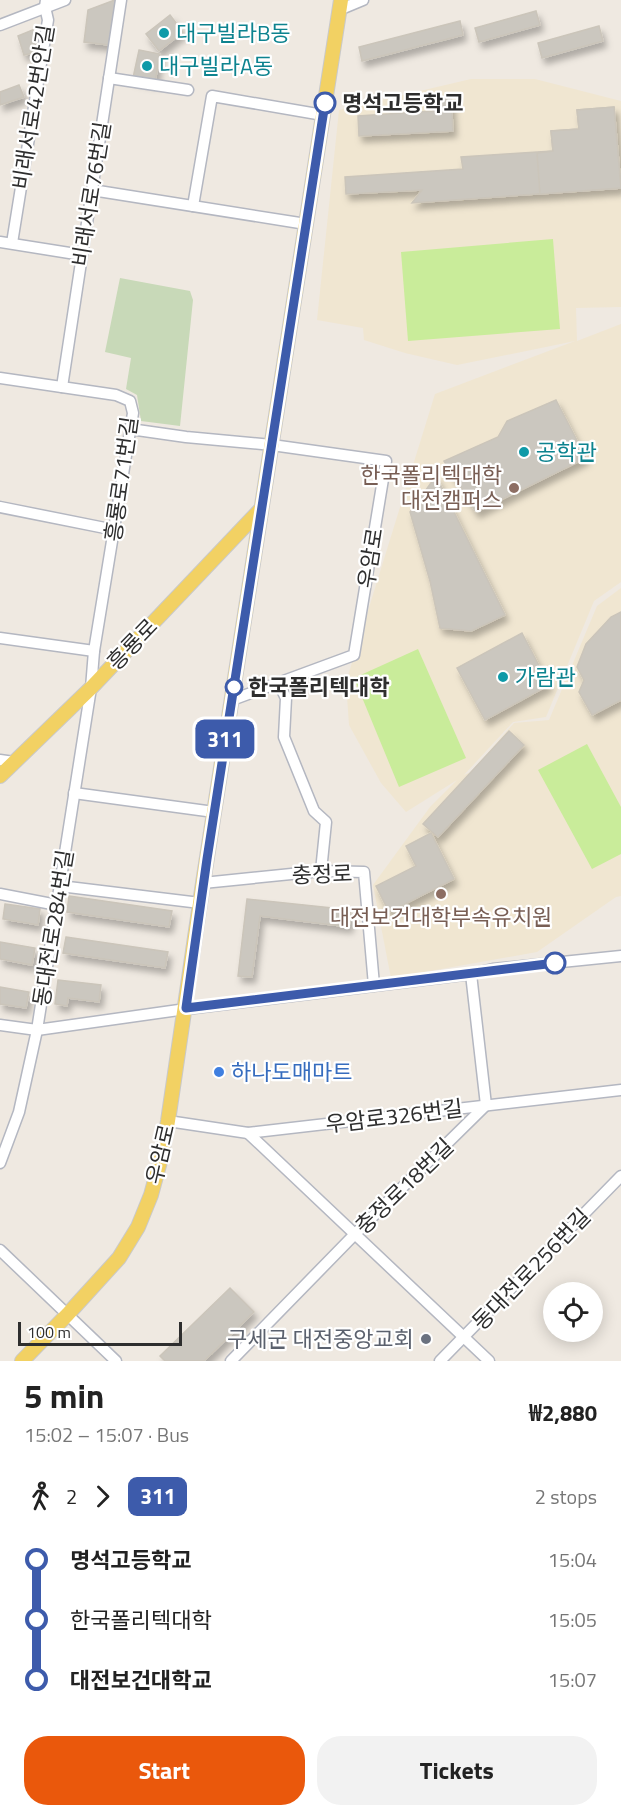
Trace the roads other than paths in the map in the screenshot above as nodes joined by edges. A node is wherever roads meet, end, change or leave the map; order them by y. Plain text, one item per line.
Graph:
1 (65, 0) edge
2 (121, 0) edge
3 (363, 0) edge
4 (45, 3) edge
5 (340, 5) edge
6 (0, 25) edge
7 (109, 78) junction
8 (188, 90) dead end
9 (323, 115) junction
10 (92, 190) junction
11 (193, 206) junction
12 (306, 224) junction
13 (0, 242) edge
14 (12, 243) junction
15 (82, 255) junction
16 (0, 378) edge
17 (62, 387) junction
18 (130, 429) junction
19 (272, 445) junction
20 (0, 507) edge
21 (261, 510) junction
22 (115, 530) junction
23 (0, 638) edge
24 (94, 651) junction
25 (278, 682) junction
26 (91, 688) junction
27 (232, 700) junction
28 (7, 761) edge
29 (0, 776) edge
30 (74, 793) junction
31 (214, 812) junction
32 (321, 871) junction
33 (203, 883) junction
34 (60, 886) junction
35 (0, 894) edge
36 (200, 903) junction
37 (57, 905) junction
38 (621, 956) edge
39 (471, 974) junction
40 (374, 985) junction
41 (186, 1008) junction
42 (0, 1025) edge
43 (37, 1030) junction
44 (621, 1090) edge
45 (486, 1105) junction
46 (168, 1121) junction
47 (248, 1133) junction
48 (0, 1163) edge
49 (621, 1176) edge
50 (355, 1234) junction
51 (0, 1250) edge
52 (68, 1314) junction
53 (464, 1337) junction
54 (22, 1361) edge
55 (116, 1361) edge
56 (231, 1361) edge
57 (440, 1361) edge
58 (489, 1361) edge

1 - 4 street
2 - 7 street, 비래서로76번길
3 - 5 street
4 - 6 street
4 - 14 street, 비래서로42번안길
5 - 9 main road, 우암로
7 - 8 street
7 - 10 street, 비래서로76번길
9 - 11 street
9 - 12 main road, 우암로
10 - 11 street
10 - 15 street, 비래서로76번길
11 - 12 street
12 - 19 main road, 우암로
13 - 14 street
14 - 15 street
15 - 17 street, 비래서로76번길
16 - 17 street, 흥룡로71번길
17 - 18 street, 흥룡로71번길
18 - 19 street, 우암로
18 - 22 street, 흥룡로71번길
19 - 21 main road, 우암로
19 - 25 street, 우암로
20 - 22 street
21 - 26 main road, 흥룡로
21 - 27 main road, 우암로
22 - 24 street, 흥룡로71번길
23 - 24 street
24 - 26 street, 흥룡로71번길
25 - 27 street, 우암로
25 - 32 street
26 - 28 main road, 흥룡로
26 - 30 street, 동대전로284번길
27 - 31 main road, 우암로
28 - 29 main road, 흥룡로
30 - 31 street
30 - 34 street, 동대전로284번길
31 - 33 main road, 우암로
32 - 33 street, 충정로
32 - 40 street, 충정로
33 - 36 main road, 우암로
34 - 36 street
34 - 37 street, 동대전로284번길
35 - 37 street
36 - 41 main road, 우암로
37 - 43 street, 동대전로284번길
38 - 39 street
39 - 40 street
39 - 45 street
40 - 41 street
41 - 43 street
41 - 46 main road, 우암로
42 - 43 street
43 - 48 street, 동대전로284번길
44 - 45 street, 우암로326번길
45 - 47 street, 우암로326번길
45 - 50 street, 충정로18번길
46 - 47 street, 우암로326번길
46 - 52 main road, 우암로
47 - 50 street
49 - 53 street, 동대전로256번길
50 - 53 street
50 - 56 street, 충정로18번길
51 - 52 street
52 - 54 main road, 우암로
52 - 55 street
53 - 57 street, 동대전로256번길
53 - 58 street

